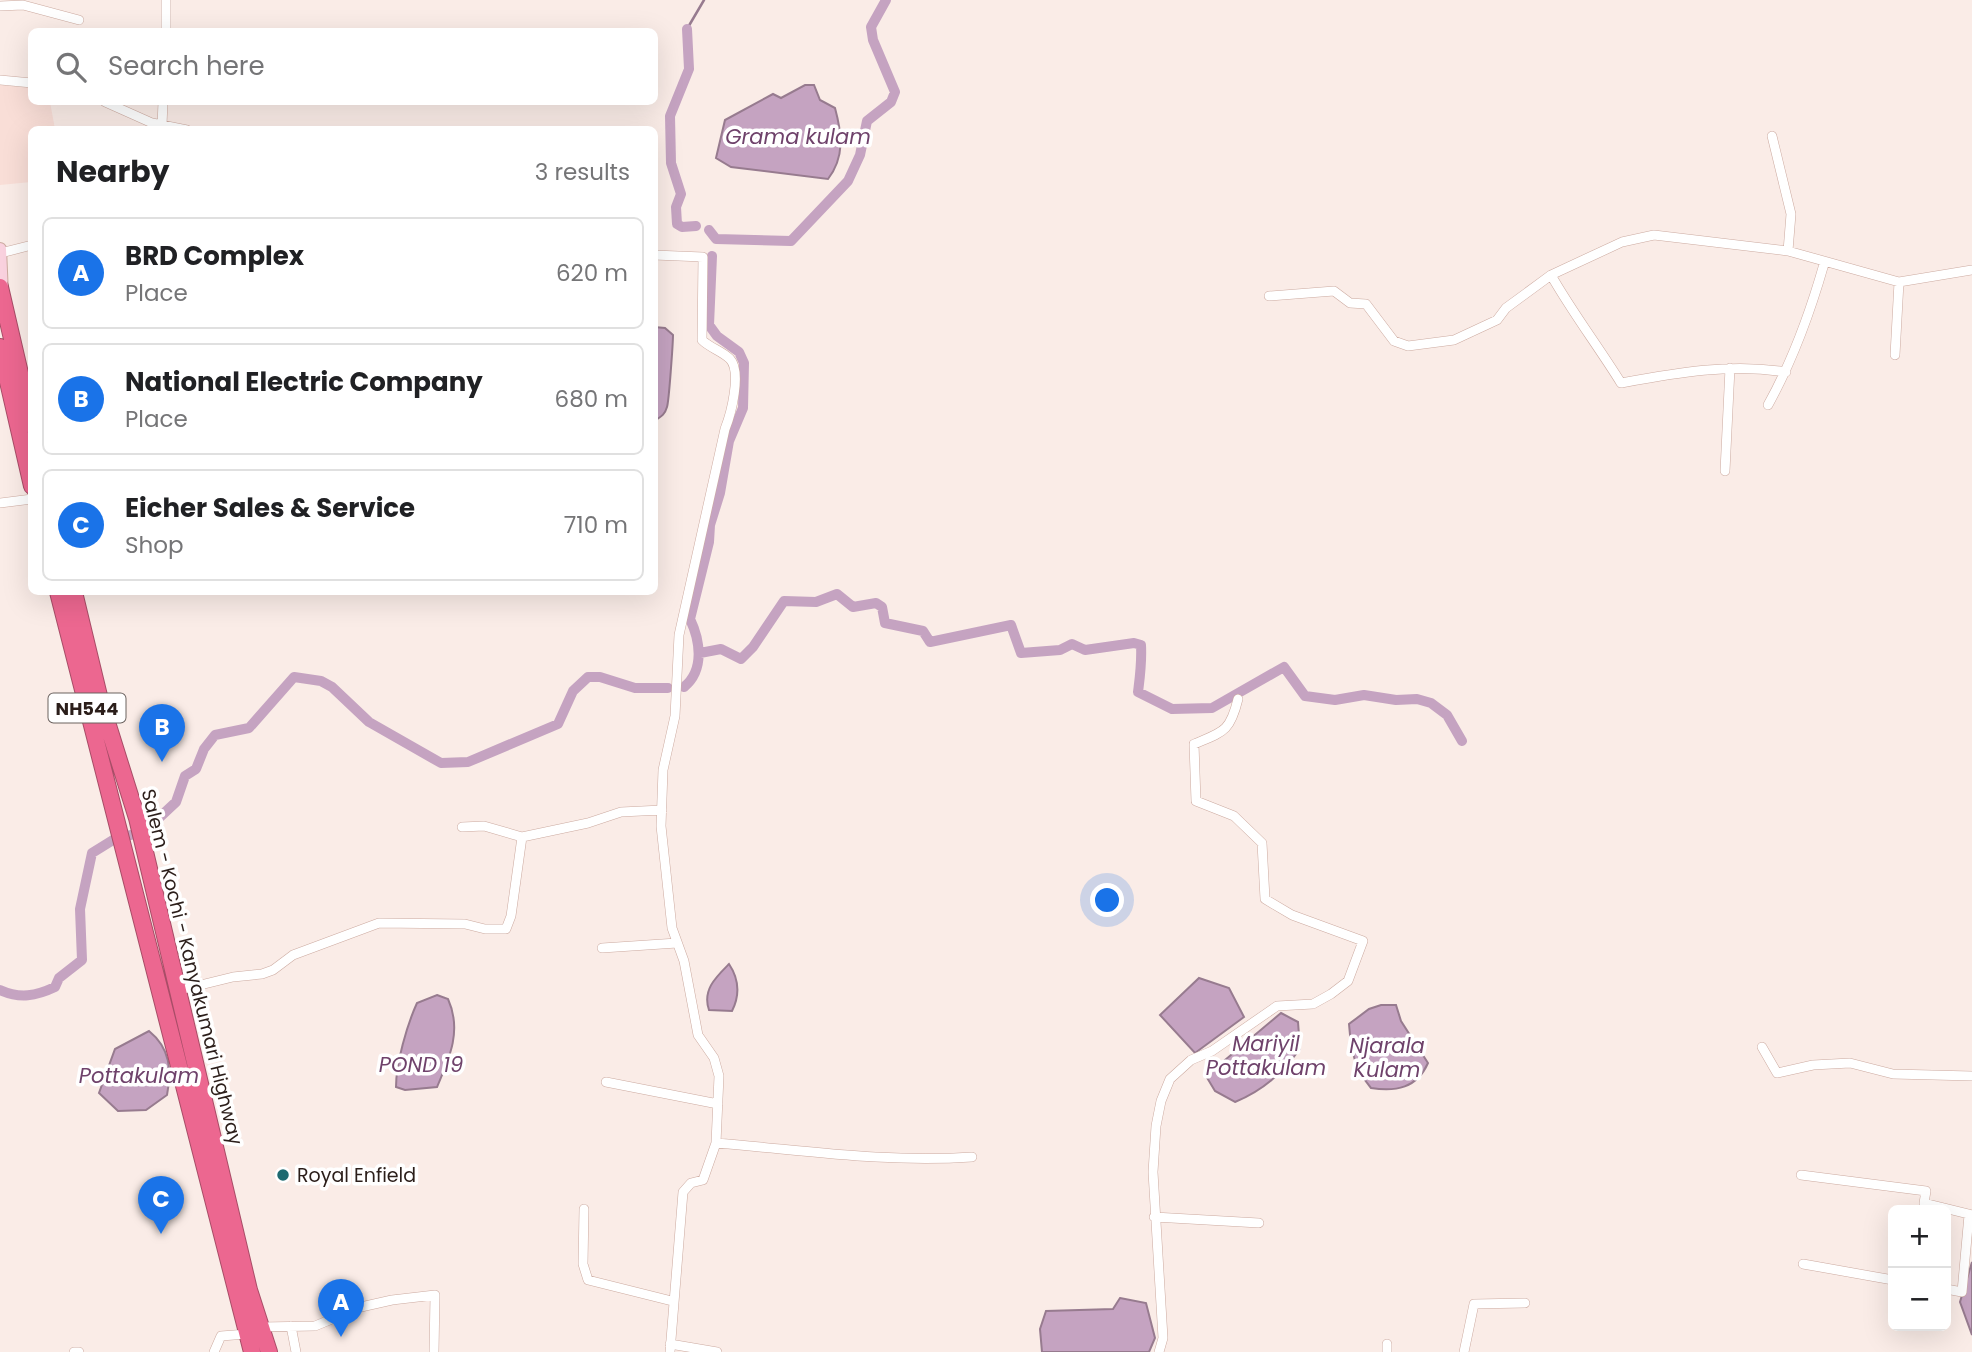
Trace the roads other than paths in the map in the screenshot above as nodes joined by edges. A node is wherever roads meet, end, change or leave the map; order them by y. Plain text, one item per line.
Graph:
1 (166, 0) edge
2 (0, 6) edge
3 (79, 20) dead end
4 (166, 28) edge
5 (0, 80) edge
6 (28, 83) edge
7 (112, 105) edge
8 (163, 105) edge
9 (162, 125) junction
10 (167, 126) edge
11 (1772, 136) dead end
12 (28, 246) edge
13 (1, 251) edge
14 (1788, 251) junction
15 (658, 255) edge
16 (1824, 264) junction
17 (1972, 270) edge
18 (1551, 275) junction
19 (1899, 282) junction
20 (1, 292) edge
21 (1269, 296) dead end
22 (0, 347) edge
23 (1895, 355) dead end
24 (0, 367) edge
25 (1730, 368) junction
26 (1786, 372) junction
27 (28, 400) edge
28 (1768, 405) dead end
29 (1725, 471) dead end
30 (28, 473) edge
31 (28, 474) edge
32 (28, 500) edge
33 (0, 503) edge
34 (59, 595) edge
35 (75, 595) edge
36 (1238, 699) dead end
37 (662, 810) junction
38 (462, 827) dead end
39 (522, 837) junction
40 (677, 943) junction
41 (603, 948) dead end
42 (176, 991) junction
43 (1762, 1048) dead end
44 (1972, 1076) edge
45 (606, 1082) dead end
46 (718, 1104) junction
47 (716, 1143) junction
48 (972, 1157) dead end
49 (1801, 1175) dead end
50 (584, 1209) dead end
51 (1971, 1215) edge
52 (1154, 1217) junction
53 (1259, 1223) dead end
54 (1970, 1248) edge
55 (1803, 1264) dead end
56 (1888, 1279) edge
57 (1951, 1290) edge
58 (672, 1301) junction
59 (1525, 1303) dead end
60 (291, 1326) junction
61 (262, 1327) junction
62 (247, 1334) junction
63 (670, 1348) edge
64 (214, 1352) edge
65 (252, 1352) edge
66 (269, 1352) edge
67 (296, 1352) edge
68 (434, 1352) edge
69 (717, 1352) edge
70 (1160, 1352) edge
71 (1464, 1352) edge

1 - 4 street
2 - 3 street
5 - 6 street
7 - 9 street
8 - 9 street
9 - 10 street
11 - 14 street
12 - 13 street
13 - 20 street
14 - 16 street
14 - 18 street
15 - 37 street
16 - 19 street
16 - 26 street
17 - 19 street
18 - 21 street
18 - 25 street
19 - 23 street
20 - 27 highway
22 - 30 highway
24 - 31 street
25 - 26 street
25 - 29 street
26 - 28 street
32 - 33 street
34 - 62 highway, Salem - Kochi - Kanyakumari Highway / NH544
35 - 42 highway, Salem - Kochi - Kanyakumari Highway / NH544
36 - 52 street
37 - 39 street
37 - 40 street
38 - 39 street
39 - 42 street
40 - 41 street
40 - 46 street
42 - 61 highway, Salem - Kochi - Kanyakumari Highway / NH544
43 - 44 street
45 - 46 street
46 - 47 street
47 - 48 street
47 - 58 street
49 - 51 street
50 - 58 street
51 - 54 street
52 - 53 street
52 - 70 street
54 - 57 street
55 - 56 street
58 - 63 street
59 - 71 street
60 - 61 street
60 - 67 street
60 - 68 street
61 - 66 highway, Salem - Kochi - Kanyakumari Highway / NH544
62 - 64 street
62 - 65 highway, Salem - Kochi - Kanyakumari Highway / NH544
63 - 69 street

